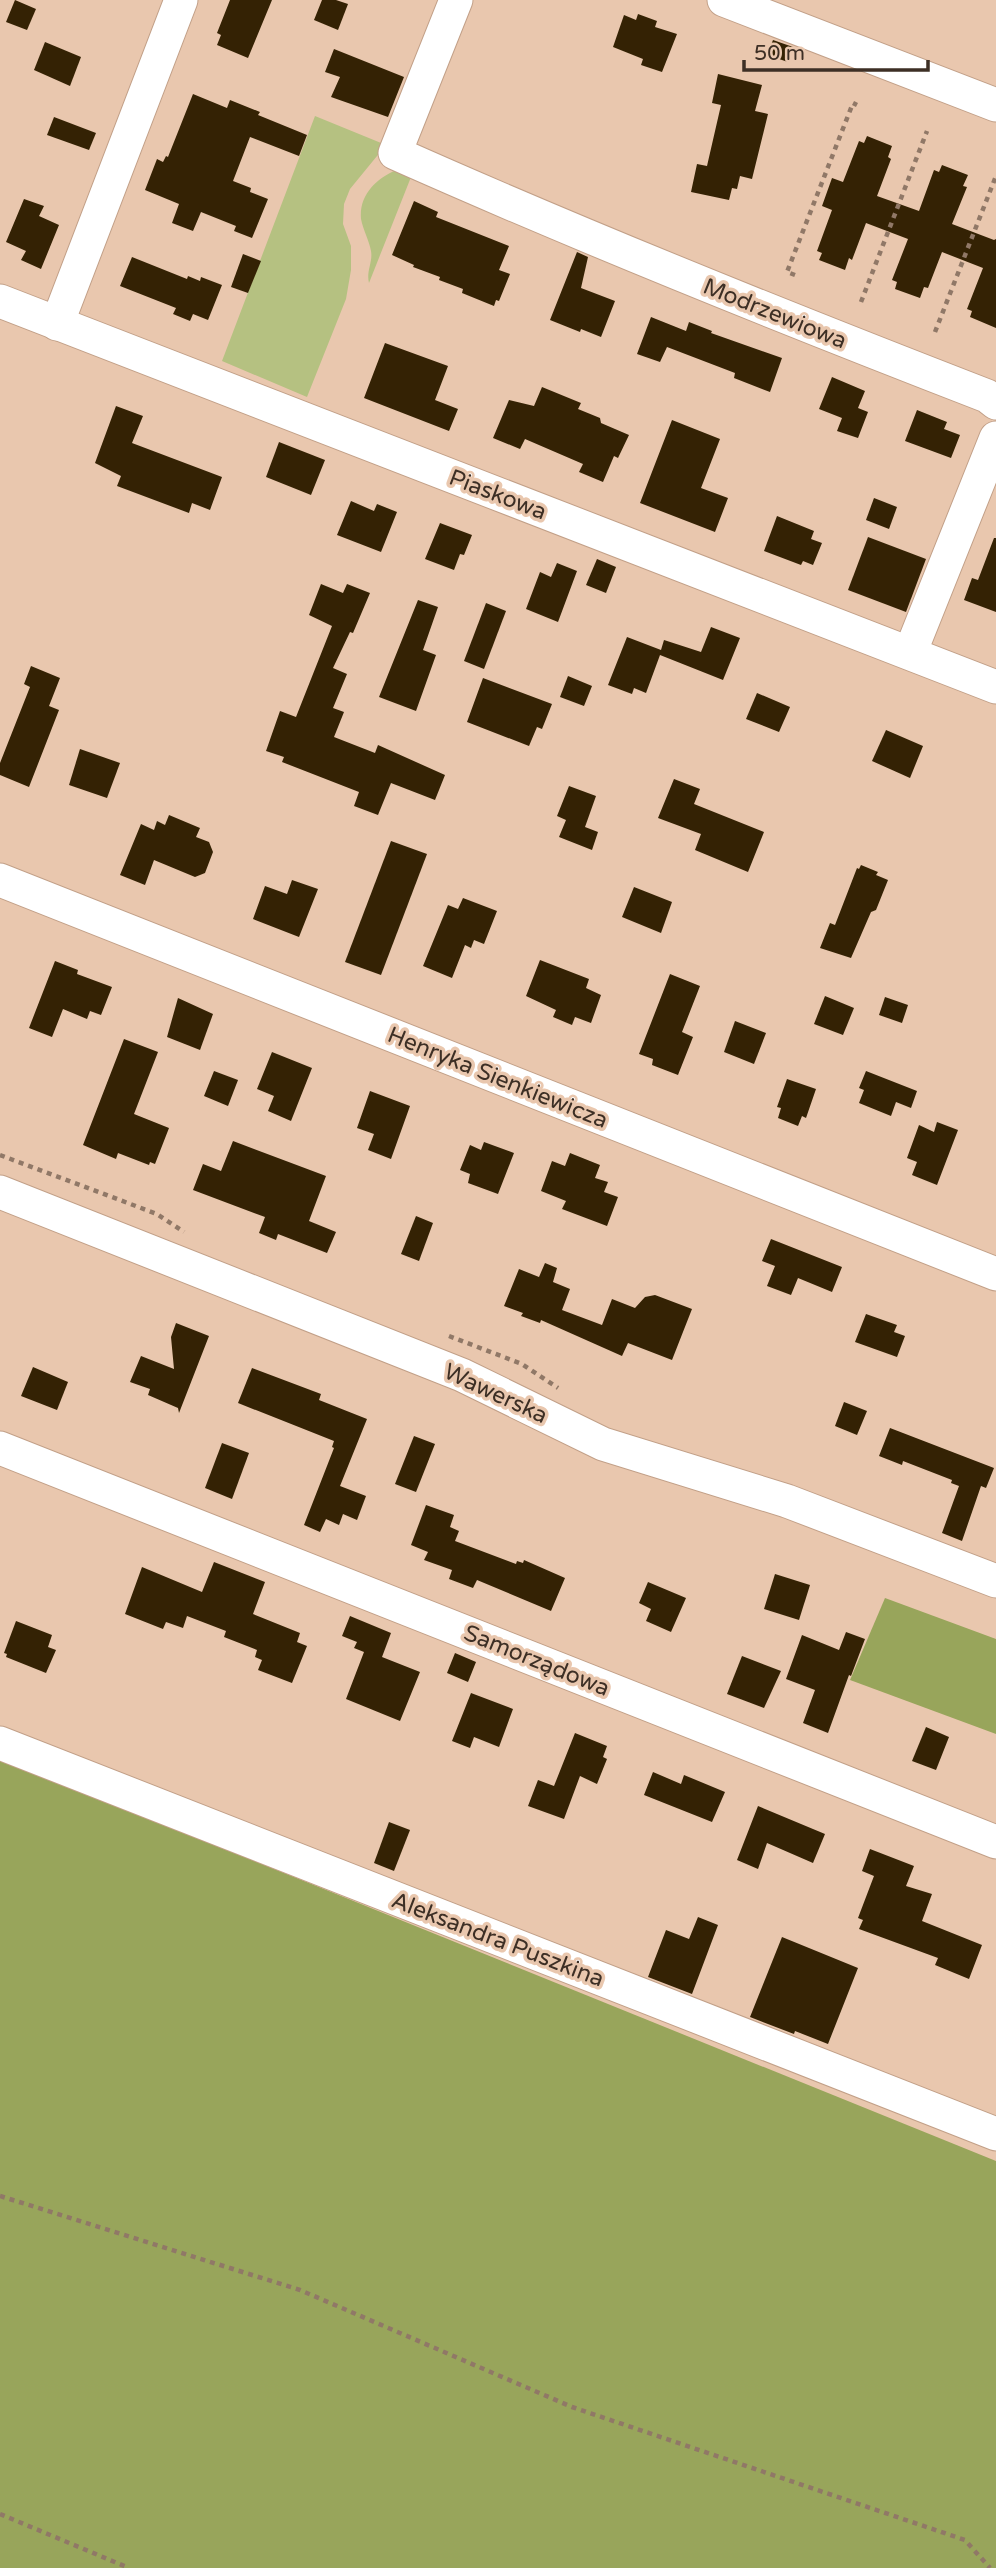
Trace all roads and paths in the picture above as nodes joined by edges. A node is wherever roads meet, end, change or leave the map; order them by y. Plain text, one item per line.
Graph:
1 (181, 0) edge
2 (456, 0) edge
3 (724, 0) edge
4 (857, 104) dead end
5 (996, 105) edge
6 (927, 131) dead end
7 (996, 176) edge
8 (795, 275) dead end
9 (0, 301) edge
10 (862, 302) dead end
11 (57, 324) junction
12 (935, 331) dead end
13 (996, 403) edge
14 (996, 438) edge
15 (910, 653) junction
16 (996, 687) edge
17 (0, 880) edge
18 (0, 1192) edge
19 (996, 1273) edge
20 (0, 1448) edge
21 (996, 1581) edge
22 (0, 1743) edge
23 (996, 1842) edge
24 (996, 2134) edge
25 (0, 2196) edge
26 (0, 2514) edge
27 (129, 2568) edge
28 (990, 2568) edge

1 - 11 street
2 - 13 street, Modrzewiowa
3 - 5 street
4 - 8 path
6 - 10 path
7 - 12 path
9 - 11 street, Piaskowa
11 - 15 street, Piaskowa
14 - 15 street
15 - 16 street, Piaskowa
17 - 19 street, Henryka Sienkiewicza
18 - 21 street, Wawerska
20 - 23 street, Samorządowa
22 - 24 street, Aleksandra Puszkina
25 - 28 path
26 - 27 path

